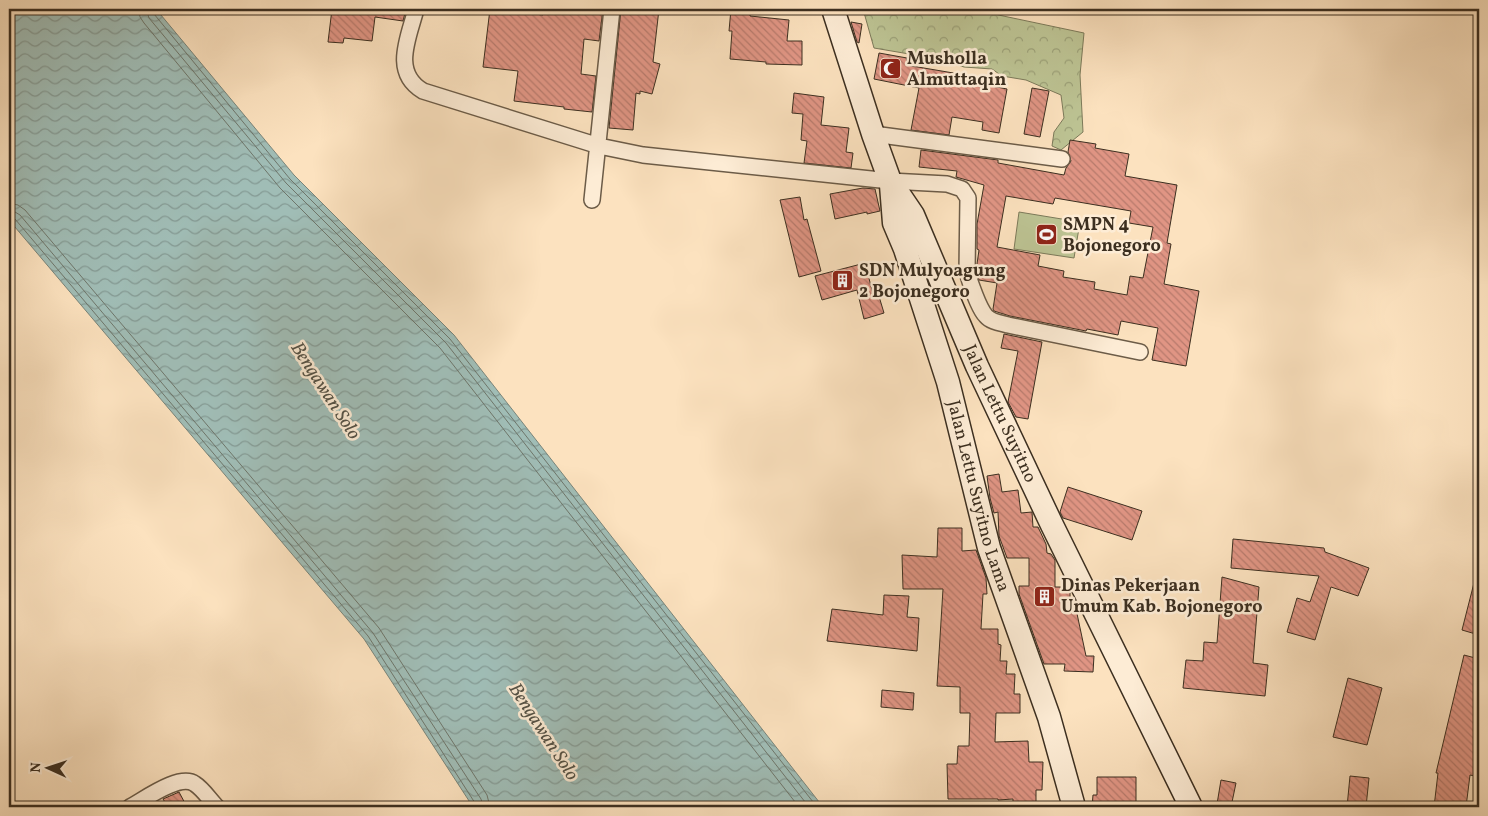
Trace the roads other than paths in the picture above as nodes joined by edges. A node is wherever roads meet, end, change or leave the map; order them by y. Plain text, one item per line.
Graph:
1 (416, 9) edge
2 (612, 9) edge
3 (833, 9) edge
4 (873, 134) junction
5 (599, 146) junction
6 (1062, 159) dead end
7 (890, 181) junction
8 (592, 200) dead end
9 (1140, 352) dead end
10 (977, 366) junction
11 (948, 382) junction
12 (130, 807) edge
13 (217, 807) edge
14 (1074, 807) edge
15 (1191, 807) edge

1 - 5 street
2 - 5 street
3 - 4 main road, Jalan Lettu Suyitno
4 - 6 street
4 - 7 main road, Jalan Lettu Suyitno
5 - 7 street
5 - 8 street
7 - 9 street
7 - 10 main road, Jalan Lettu Suyitno
7 - 11 main road, Jalan Lettu Suyitno Lama
10 - 11 main road
10 - 15 main road, Jalan Lettu Suyitno
11 - 14 main road, Jalan Lettu Suyitno Lama
12 - 13 street

